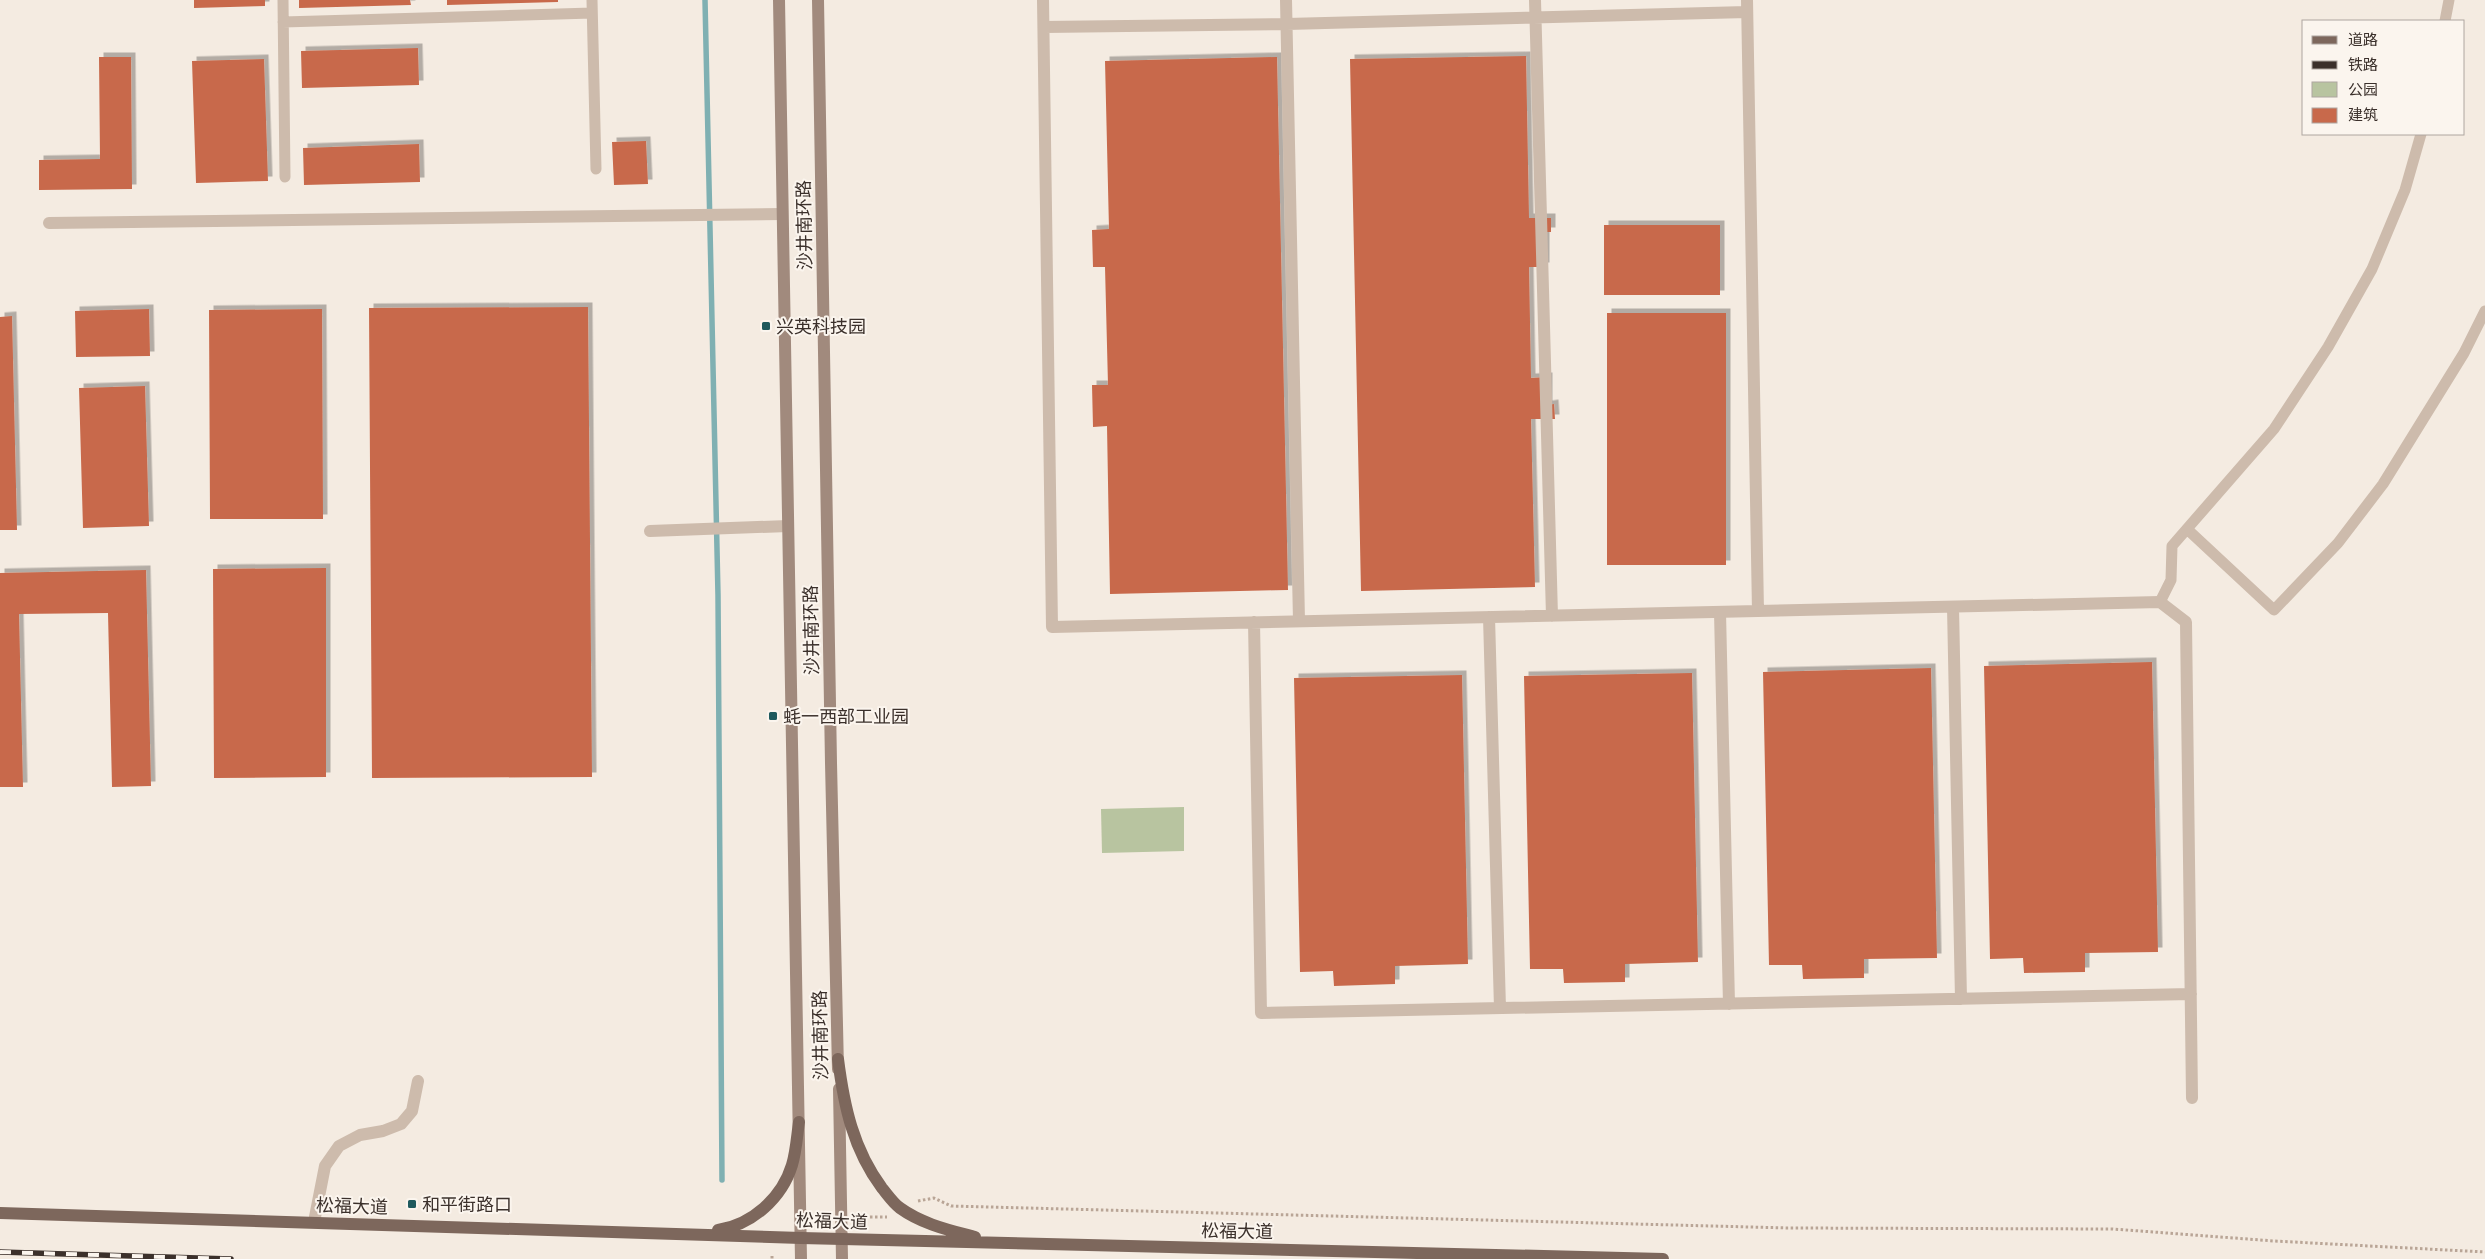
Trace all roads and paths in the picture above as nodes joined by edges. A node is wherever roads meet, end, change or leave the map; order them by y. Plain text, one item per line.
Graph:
1 (283, 0) edge
2 (592, 0) edge
3 (779, 0) edge
4 (818, 0) edge
5 (1043, 0) edge
6 (1286, 0) edge
7 (1535, 0) edge
8 (2449, 0) edge
9 (1747, 6) edge
10 (592, 13) junction
11 (1536, 17) junction
12 (2445, 20) edge
13 (283, 22) junction
14 (1287, 24) junction
15 (1044, 27) junction
16 (2420, 135) edge
17 (596, 169) dead end
18 (285, 177) dead end
19 (782, 214) junction
20 (49, 223) dead end
21 (2485, 311) edge
22 (788, 526) junction
23 (2187, 529) junction
24 (650, 531) dead end
25 (2160, 602) junction
26 (1953, 607) junction
27 (1758, 611) junction
28 (1720, 612) junction
29 (1552, 616) junction
30 (1489, 617) junction
31 (1299, 621) junction
32 (1254, 622) junction
33 (2190, 994) junction
34 (1962, 999) junction
35 (1729, 1004) junction
36 (1500, 1008) junction
37 (838, 1058) junction
38 (418, 1080) dead end
39 (2192, 1098) dead end
40 (799, 1122) junction
41 (914, 1202) dead end
42 (0, 1213) edge
43 (860, 1217) dead end
44 (314, 1222) junction
45 (888, 1227) dead end
46 (689, 1234) junction
47 (801, 1238) junction
48 (842, 1239) junction
49 (999, 1243) junction
50 (2485, 1252) edge
51 (801, 1259) edge
52 (842, 1259) edge
53 (1664, 1259) edge

1 - 13 lane
2 - 10 lane
3 - 19 main road, 沙井南环路
4 - 37 main road, 沙井南环路
5 - 15 street
6 - 14 street
7 - 11 street
8 - 12 lane
9 - 11 street
9 - 27 street
10 - 13 lane
10 - 17 lane
11 - 14 street
11 - 29 street
13 - 18 lane
14 - 15 street
14 - 31 street
15 - 32 street
16 - 23 lane
19 - 20 street
19 - 22 main road, 沙井南环路
21 - 23 lane
22 - 24 street
22 - 40 main road, 沙井南环路
23 - 25 lane
25 - 26 street
25 - 33 street
26 - 27 street
26 - 34 street
27 - 28 street
28 - 29 street
28 - 35 street
29 - 30 street
30 - 31 street
30 - 36 street
31 - 32 street
32 - 36 street
33 - 34 street
33 - 39 street
34 - 35 street
35 - 36 street
37 - 48 main road, 沙井南环路
37 - 49 main road
38 - 44 street
40 - 46 main road
40 - 47 main road, 沙井南环路
41 - 50 path
42 - 44 main road, 松福大道
43 - 45 path
44 - 46 main road, 松福大道
46 - 47 main road, 松福大道
47 - 48 main road, 松福大道
47 - 51 main road, 沙井南环路
48 - 49 main road, 松福大道
48 - 52 main road, 沙井南环路
49 - 53 main road, 松福大道

